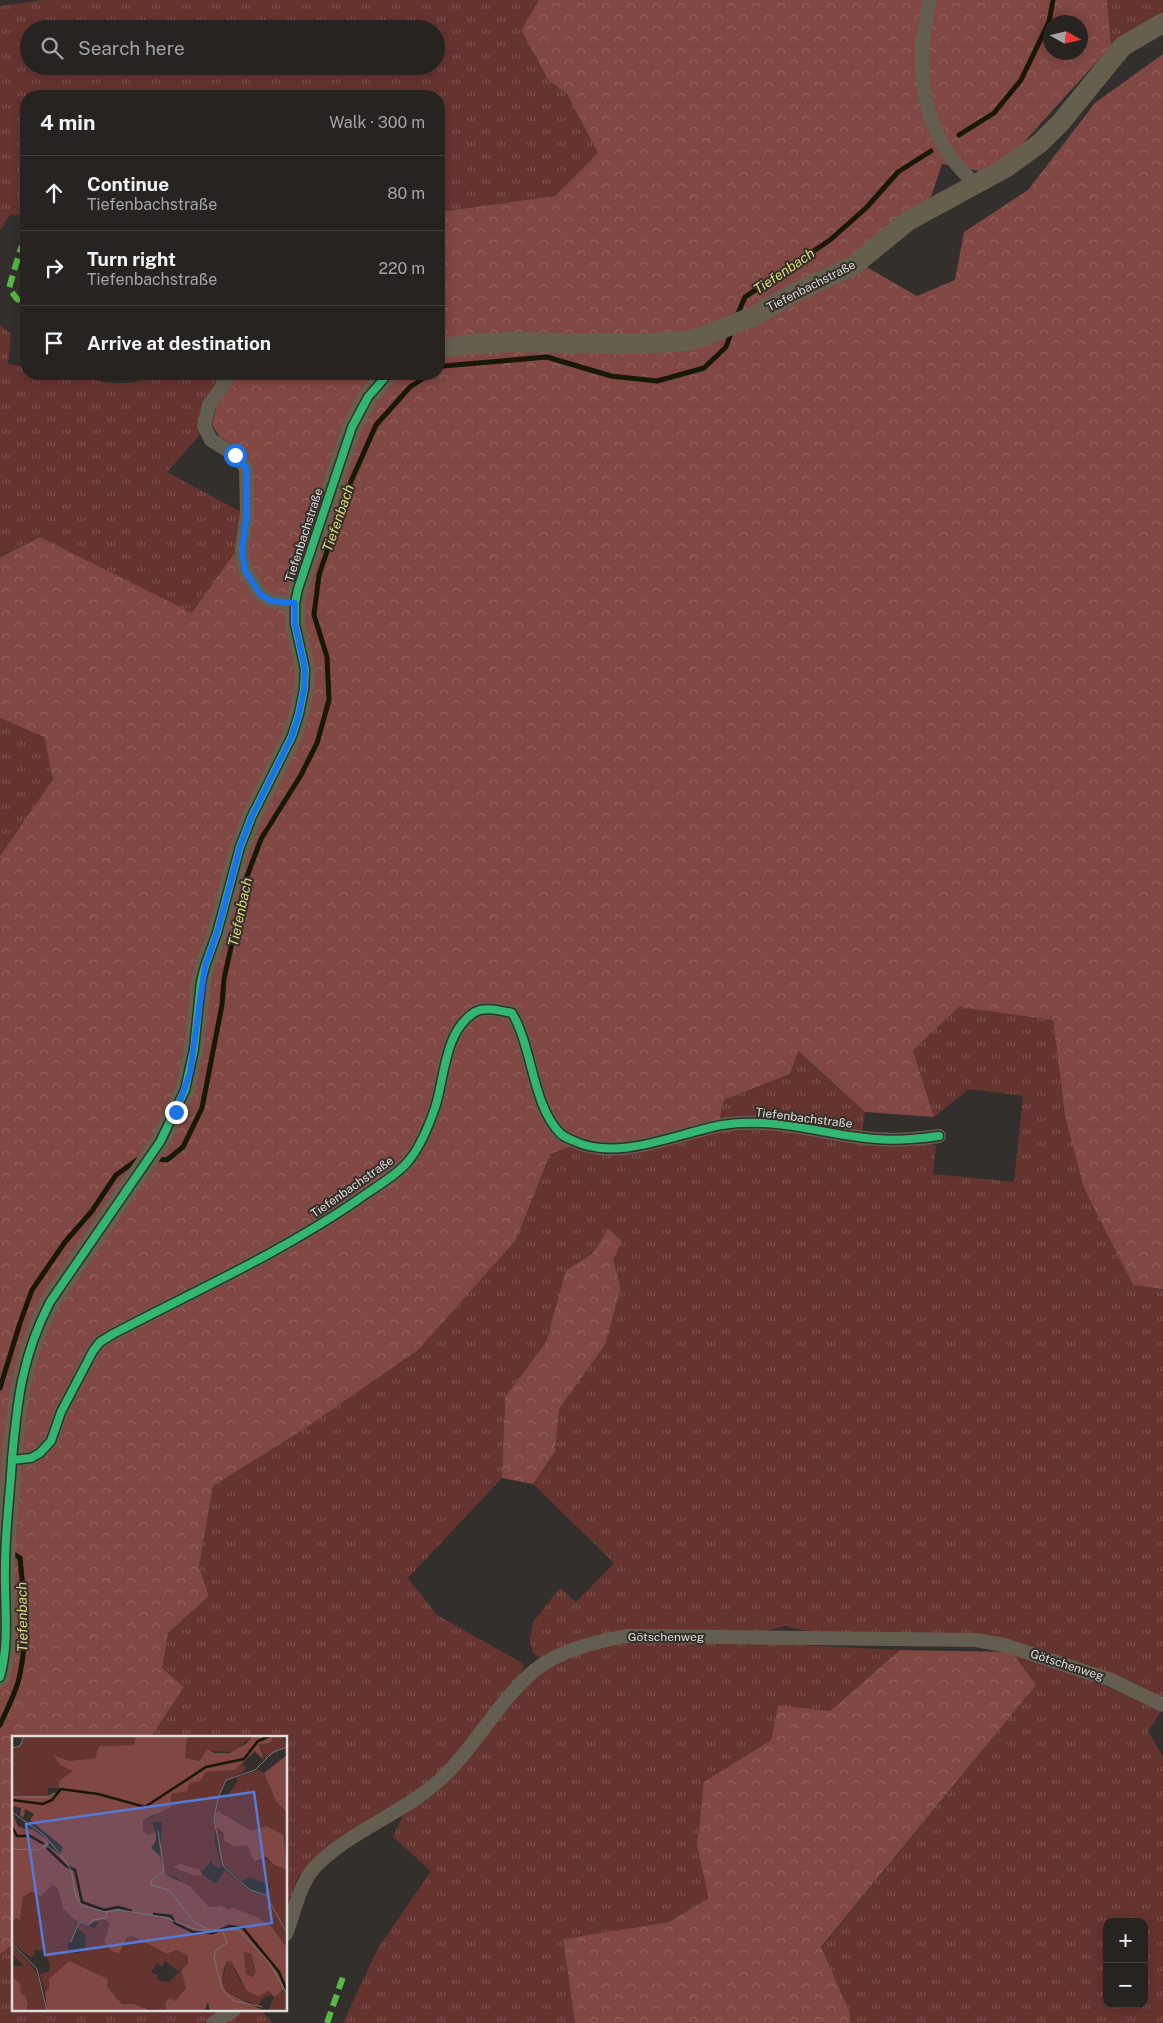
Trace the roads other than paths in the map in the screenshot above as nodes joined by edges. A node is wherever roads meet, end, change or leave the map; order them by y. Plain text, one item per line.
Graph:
1 (930, 0) edge
2 (1163, 23) edge
3 (974, 184) junction
4 (445, 347) edge
5 (227, 380) edge
6 (383, 380) edge
7 (295, 603) junction
8 (940, 1136) dead end
9 (12, 1460) junction
10 (3, 1574) edge
11 (0, 1677) edge
12 (1163, 1705) edge
13 (288, 1929) edge
14 (233, 2010) edge
15 (213, 2023) edge

1 - 3 street
2 - 3 street, Tiefenbachstraße
3 - 4 street, Tiefenbachstraße
5 - 7 street
6 - 7 street, Tiefenbachstraße
7 - 9 street, Tiefenbachstraße
8 - 9 street, Tiefenbachstraße
9 - 10 street, Tiefenbachstraße
10 - 11 street, Tiefenbachstraße
12 - 13 street, Götschenweg
14 - 15 street

